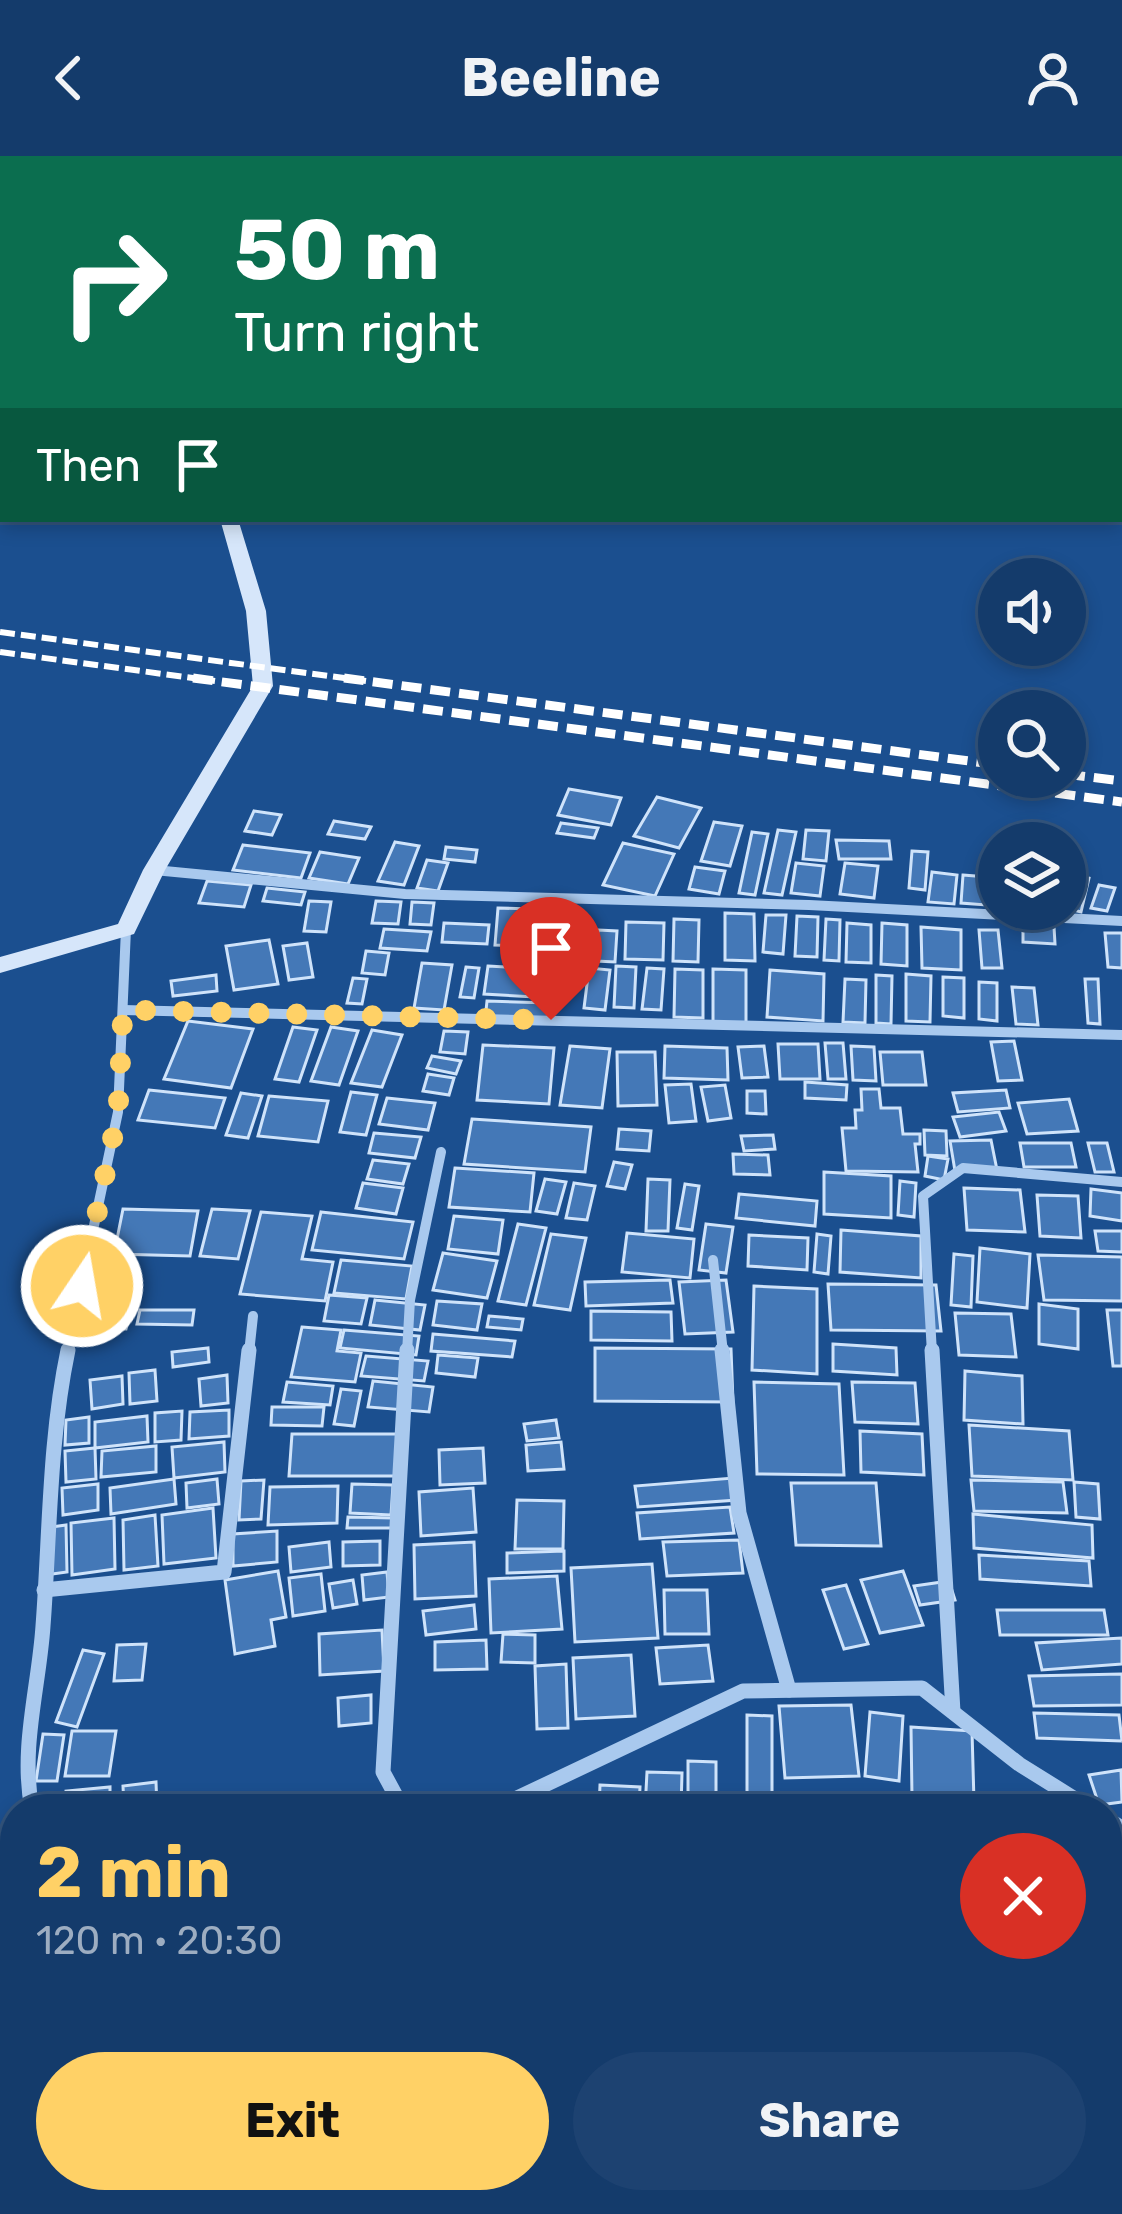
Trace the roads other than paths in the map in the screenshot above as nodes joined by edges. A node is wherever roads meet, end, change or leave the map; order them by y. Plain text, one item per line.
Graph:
1 (230, 522) edge
2 (154, 870) junction
3 (1122, 920) edge
4 (126, 929) junction
5 (0, 964) edge
6 (123, 1010) junction
7 (1122, 1035) edge
8 (441, 1152) dead end
9 (1122, 1181) edge
10 (713, 1260) dead end
11 (253, 1316) dead end
12 (44, 1590) junction
13 (789, 1690) junction
14 (953, 1712) junction
15 (29, 1794) edge
16 (395, 1794) edge
17 (526, 1794) edge
18 (1067, 1794) edge

1 - 2 street
2 - 3 street
2 - 4 street
4 - 5 street
4 - 6 street
6 - 7 street
6 - 12 street
8 - 16 street
9 - 14 street
10 - 13 street
11 - 12 street
12 - 15 street
13 - 14 street
13 - 17 street
14 - 18 street

